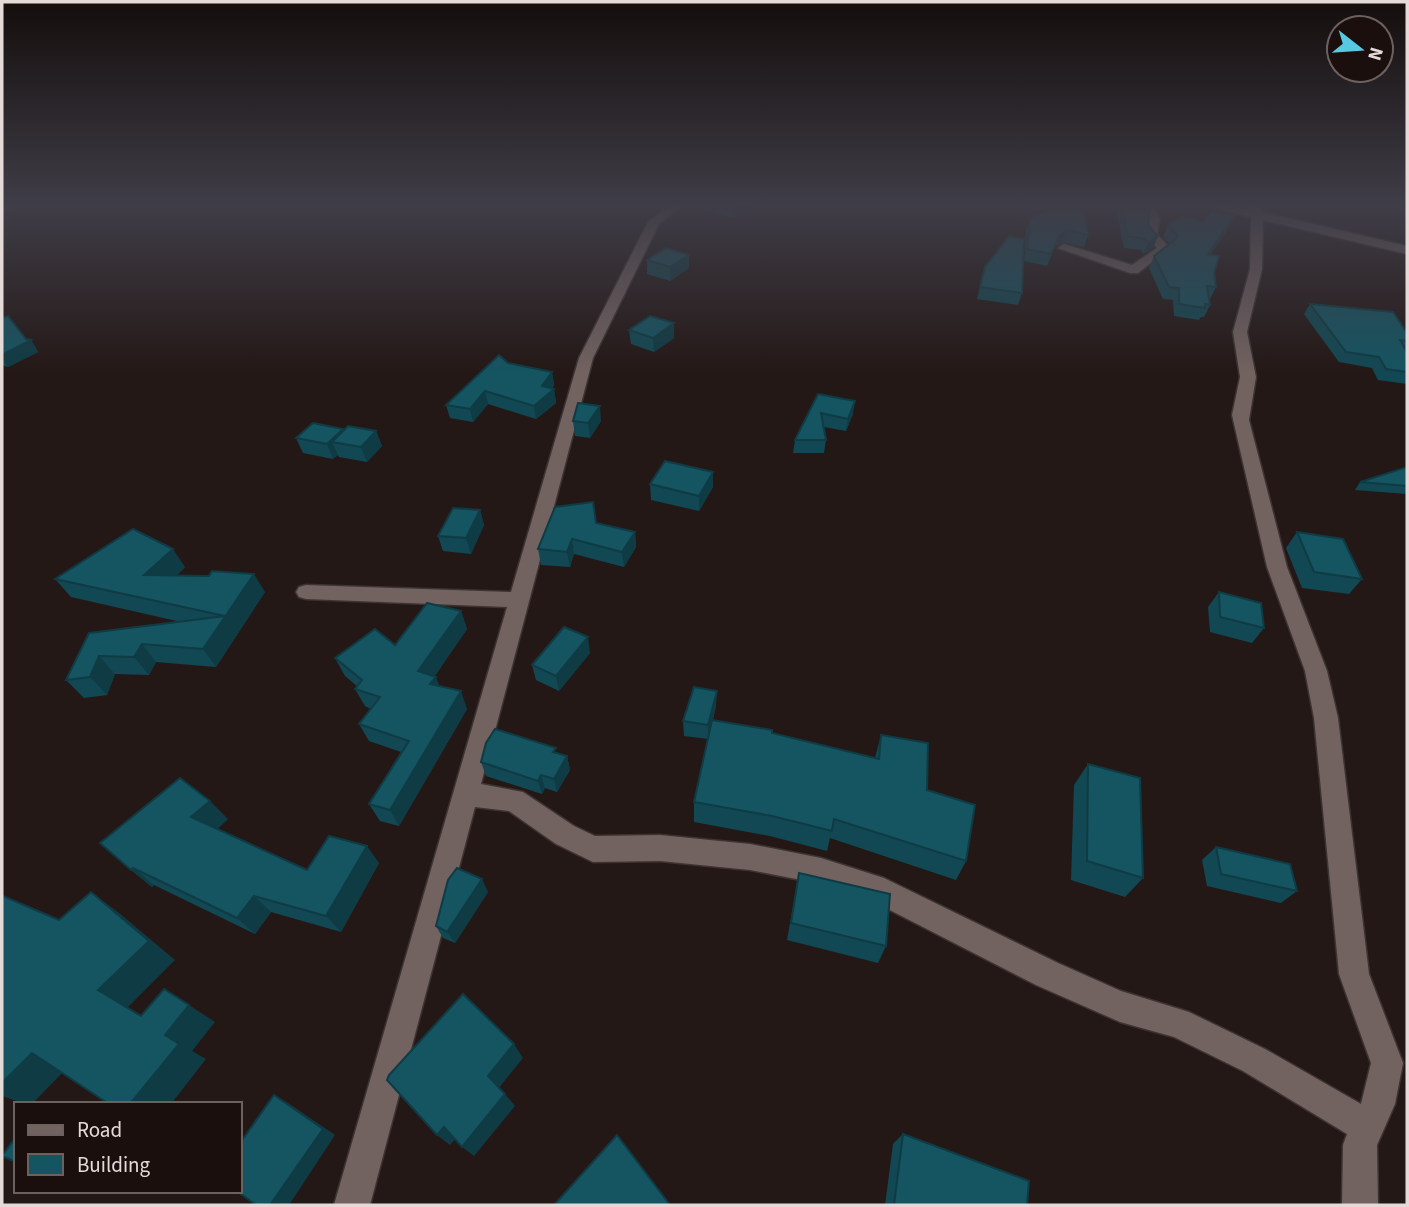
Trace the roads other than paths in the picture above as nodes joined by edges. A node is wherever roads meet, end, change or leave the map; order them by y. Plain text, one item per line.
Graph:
1 (635, 260) edge
2 (1103, 260) edge
3 (1146, 260) edge
4 (1258, 260) edge
5 (306, 592) dead end
6 (519, 600) junction
7 (466, 794) junction
8 (1368, 1127) junction
9 (352, 1205) edge
10 (1360, 1205) edge

1 - 6 street
2 - 3 street
4 - 8 street
5 - 6 street
6 - 7 street
7 - 8 street
7 - 9 street
8 - 10 street

